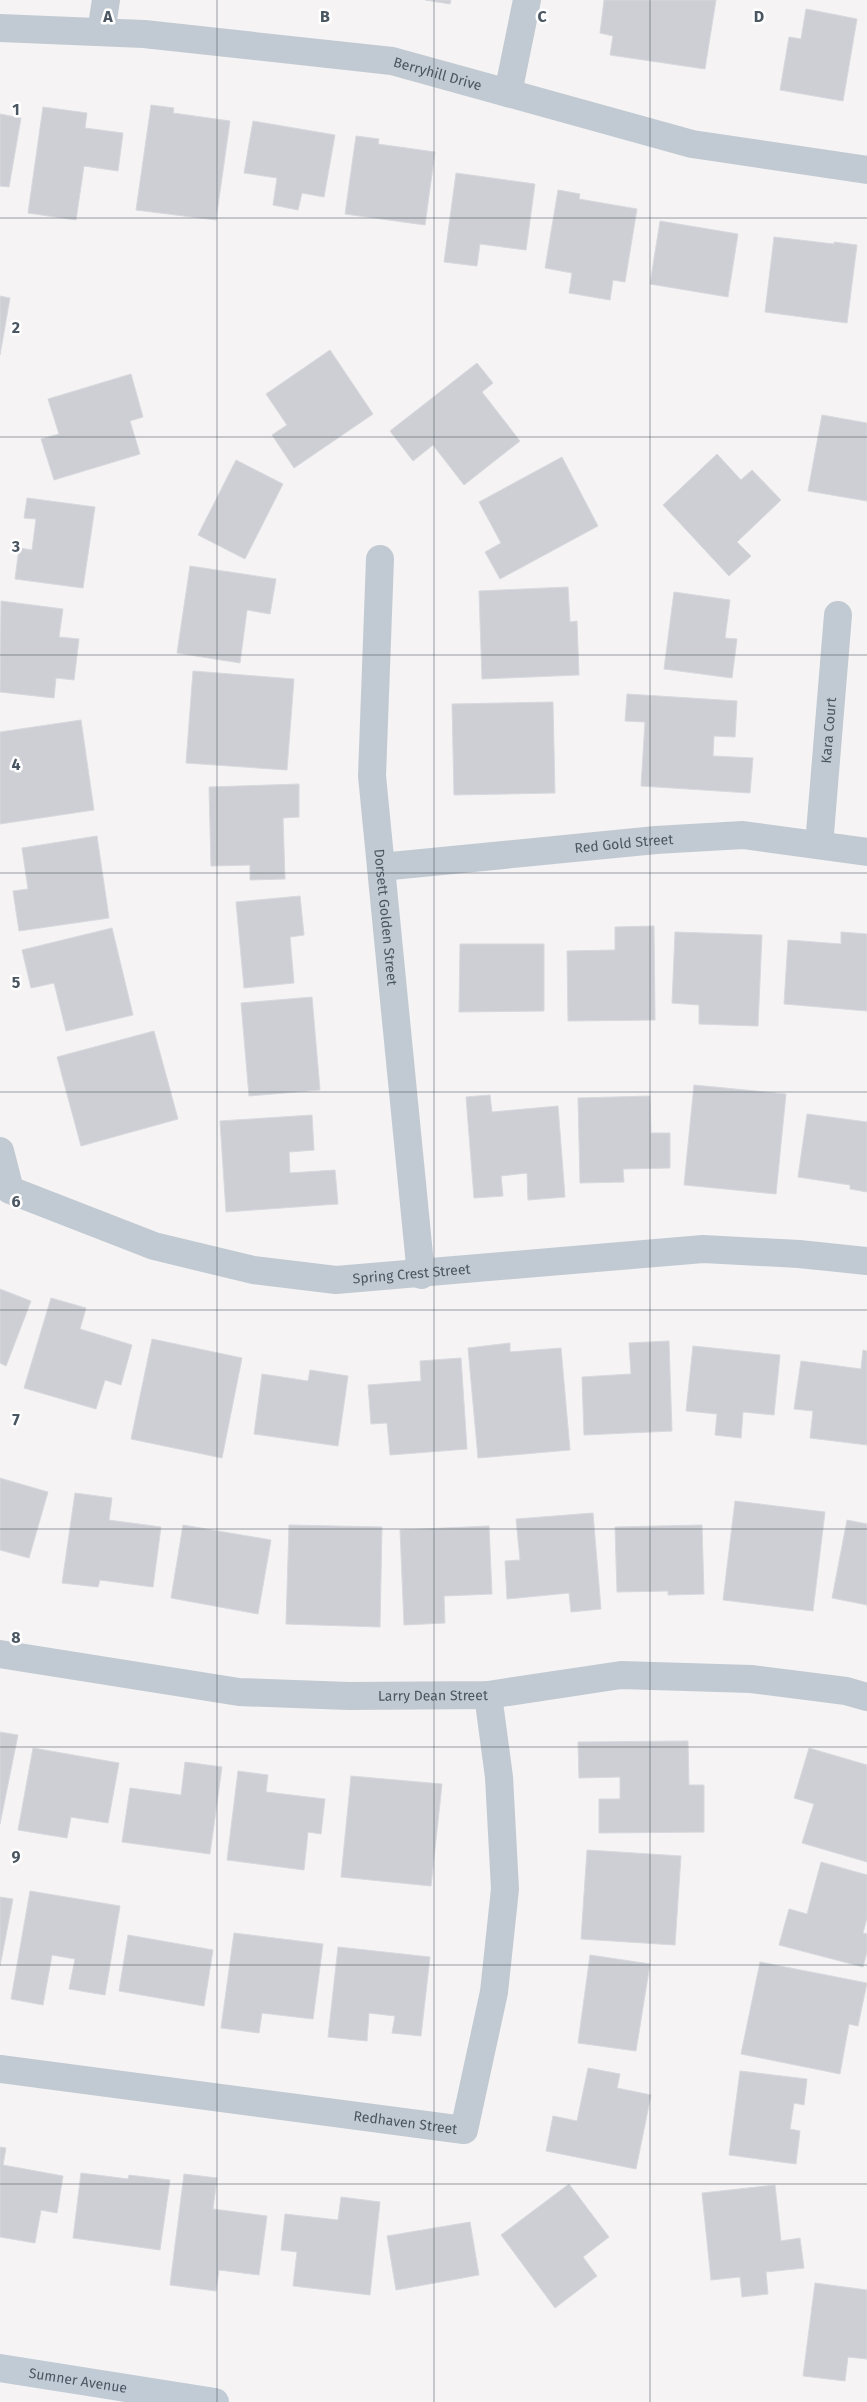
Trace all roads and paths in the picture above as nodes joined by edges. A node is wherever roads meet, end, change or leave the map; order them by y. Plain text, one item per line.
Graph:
1 (106, 0) edge
2 (527, 0) edge
3 (0, 28) edge
4 (101, 32) junction
5 (508, 93) junction
6 (867, 170) edge
7 (380, 559) dead end
8 (838, 615) dead end
9 (819, 845) junction
10 (867, 852) edge
11 (381, 867) junction
12 (0, 1151) edge
13 (867, 1261) edge
14 (421, 1275) junction
15 (0, 1654) edge
16 (488, 1695) junction
17 (867, 1696) edge
18 (0, 2070) edge
19 (0, 2368) edge
20 (215, 2402) edge

1 - 4 street
2 - 5 street
3 - 4 street, Berryhill Drive
4 - 5 street, Berryhill Drive
5 - 6 street, Berryhill Drive
7 - 11 street, Dorsett Golden Street
8 - 9 street, Kara Court
9 - 10 street, Red Gold Street
9 - 11 street, Red Gold Street
11 - 14 street, Dorsett Golden Street
12 - 14 street, Spring Crest Street
13 - 14 street, Spring Crest Street
15 - 16 street, Larry Dean Street
16 - 17 street, Larry Dean Street
16 - 18 street, Redhaven Street
19 - 20 main road, Sumner Avenue

